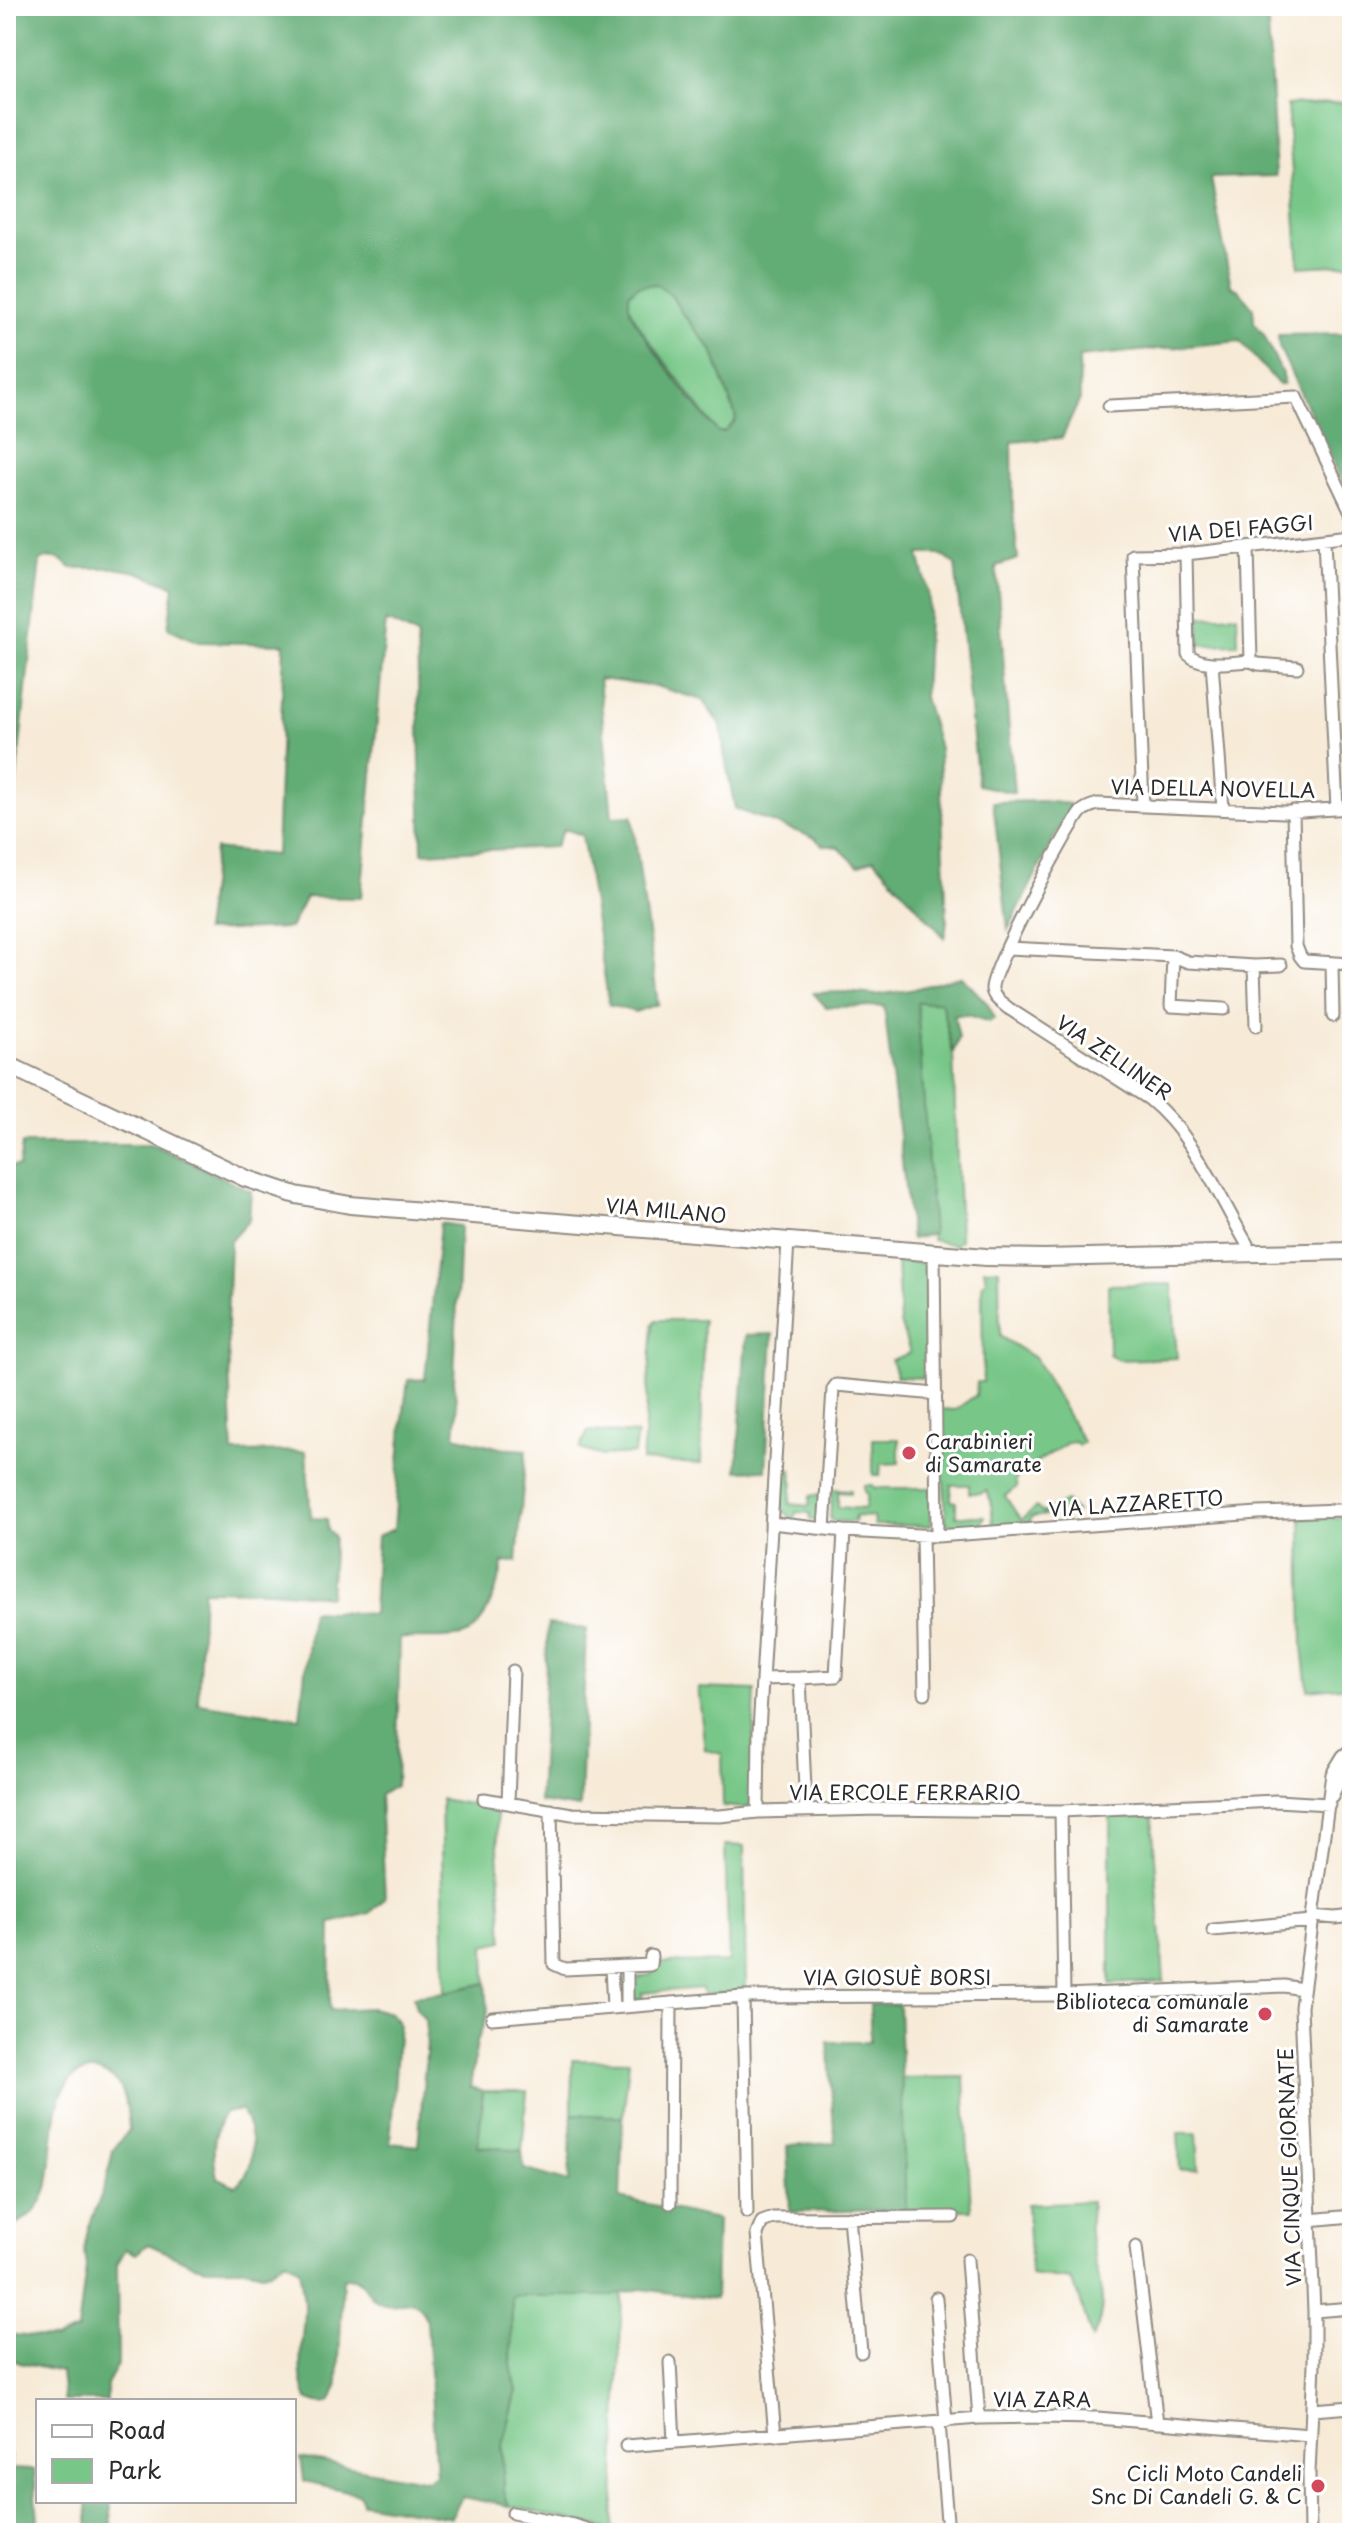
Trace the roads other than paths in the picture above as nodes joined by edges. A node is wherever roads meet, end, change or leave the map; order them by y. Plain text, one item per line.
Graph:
1 (1109, 406) dead end
2 (1352, 514) edge
3 (1352, 535) edge
4 (1324, 540) junction
5 (1248, 548) junction
6 (1186, 554) junction
7 (1251, 661) junction
8 (1212, 663) junction
9 (1297, 667) dead end
10 (1143, 805) junction
11 (1352, 808) edge
12 (1223, 809) junction
13 (1337, 809) junction
14 (1293, 811) junction
15 (1008, 948) junction
16 (1173, 956) junction
17 (1332, 963) junction
18 (1352, 964) edge
19 (1281, 965) dead end
20 (1254, 966) junction
21 (992, 988) joint
22 (1224, 1009) dead end
23 (1333, 1016) dead end
24 (1256, 1026) dead end
25 (6, 1064) edge
26 (788, 1241) junction
27 (1352, 1251) edge
28 (934, 1253) junction
29 (1247, 1255) junction
30 (936, 1394) junction
31 (1352, 1512) edge
32 (771, 1523) junction
33 (824, 1529) junction
34 (844, 1531) junction
35 (922, 1536) junction
36 (937, 1536) junction
37 (513, 1671) dead end
38 (800, 1678) junction
39 (762, 1679) junction
40 (925, 1693) dead end
41 (1352, 1749) edge
42 (1352, 1763) edge
43 (484, 1799) dead end
44 (508, 1802) junction
45 (1329, 1804) junction
46 (551, 1810) junction
47 (806, 1811) junction
48 (1061, 1811) junction
49 (758, 1812) junction
50 (1352, 1916) edge
51 (1313, 1918) junction
52 (1213, 1930) dead end
53 (651, 1956) dead end
54 (627, 1967) junction
55 (611, 1968) junction
56 (1302, 1989) junction
57 (1064, 1995) junction
58 (743, 1997) junction
59 (671, 2003) junction
60 (627, 2005) junction
61 (613, 2007) junction
62 (492, 2018) dead end
63 (670, 2203) dead end
64 (747, 2212) dead end
65 (1352, 2216) edge
66 (849, 2217) junction
67 (953, 2217) dead end
68 (1309, 2220) junction
69 (1136, 2247) dead end
70 (967, 2260) dead end
71 (936, 2298) dead end
72 (1352, 2308) edge
73 (1314, 2311) junction
74 (861, 2352) dead end
75 (670, 2362) dead end
76 (1352, 2407) edge
77 (1312, 2410) junction
78 (979, 2418) junction
79 (943, 2422) junction
80 (1157, 2423) junction
81 (775, 2435) junction
82 (1310, 2435) junction
83 (674, 2442) junction
84 (626, 2446) dead end
85 (513, 2513) dead end
86 (599, 2533) edge
87 (948, 2533) edge
88 (1310, 2533) edge

1 - 2 street
3 - 4 street, VIA DEI FAGGI
4 - 5 street, VIA DEI FAGGI
4 - 13 street
5 - 6 street, VIA DEI FAGGI
5 - 7 street
6 - 8 street
6 - 10 street, VIA DEI FAGGI
7 - 8 street
7 - 9 street
8 - 12 street
10 - 12 street, VIA DELLA NOVELLA
10 - 15 street, VIA DELLA NOVELLA
11 - 13 street, VIA DELLA NOVELLA
12 - 14 street, VIA DELLA NOVELLA
13 - 14 street, VIA DELLA NOVELLA
14 - 17 street
15 - 16 street
15 - 21 street, VIA DELLA NOVELLA
16 - 20 street
16 - 22 street
17 - 18 street
17 - 23 street
19 - 20 street
20 - 24 street
21 - 29 street, VIA ZELLINER
25 - 26 street, VIA MILANO
26 - 28 street, VIA MILANO
26 - 32 street
27 - 29 street, VIA MILANO
28 - 29 street, VIA MILANO
28 - 30 street
30 - 33 street
30 - 36 street
31 - 36 street, VIA LAZZARETTO
32 - 33 street, VIA LAZZARETTO
32 - 39 street
33 - 34 street, VIA LAZZARETTO
34 - 35 street, VIA LAZZARETTO
34 - 38 street
35 - 36 street, VIA LAZZARETTO
35 - 40 street
37 - 44 street
38 - 39 street
38 - 47 street
39 - 49 street
41 - 45 street, VIA CINQUE GIORNATE
42 - 45 street, VIA CINQUE GIORNATE
43 - 44 street, VIA ERCOLE FERRARIO
44 - 46 street, VIA ERCOLE FERRARIO
45 - 48 street, VIA ERCOLE FERRARIO
45 - 51 street, VIA CINQUE GIORNATE
46 - 49 street, VIA ERCOLE FERRARIO
46 - 55 street
47 - 48 street, VIA ERCOLE FERRARIO
47 - 49 street, VIA ERCOLE FERRARIO
48 - 57 street
50 - 51 street
51 - 52 street
51 - 56 street, VIA CINQUE GIORNATE
53 - 54 street
54 - 55 street
54 - 60 street
55 - 61 street
56 - 57 street, VIA GIOSUÈ BORSI
56 - 68 street, VIA CINQUE GIORNATE
57 - 58 street, VIA GIOSUÈ BORSI
58 - 59 street, VIA GIOSUÈ BORSI
58 - 64 street
59 - 60 street, VIA GIOSUÈ BORSI
59 - 63 street
60 - 61 street, VIA GIOSUÈ BORSI
61 - 62 street, VIA GIOSUÈ BORSI
65 - 68 street
66 - 67 street
66 - 74 street
66 - 81 street
68 - 73 street, VIA CINQUE GIORNATE
69 - 80 street
70 - 78 street
71 - 79 street
72 - 73 street
73 - 77 street, VIA CINQUE GIORNATE
75 - 83 street
76 - 77 street
77 - 82 street, VIA CINQUE GIORNATE
78 - 79 street, VIA ZARA
78 - 80 street, VIA ZARA
79 - 81 street, VIA ZARA
79 - 87 street
80 - 82 street, VIA ZARA
81 - 83 street, VIA ZARA
82 - 88 street, VIA CINQUE GIORNATE
83 - 84 street, VIA ZARA
85 - 86 street

